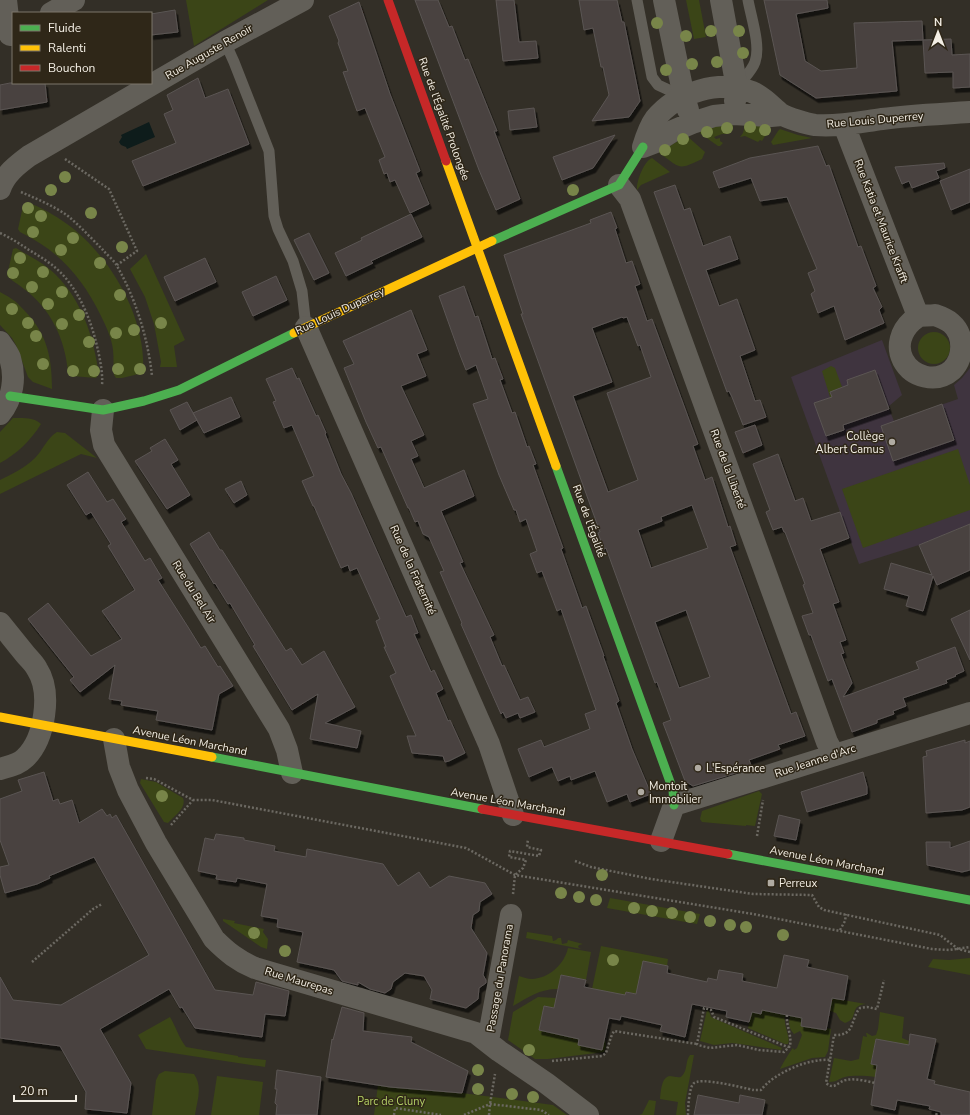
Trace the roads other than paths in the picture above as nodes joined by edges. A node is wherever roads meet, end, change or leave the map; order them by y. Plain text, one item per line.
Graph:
1 (6, 0) edge
2 (74, 0) edge
3 (303, 0) edge
4 (388, 0) edge
5 (637, 0) edge
6 (664, 0) edge
7 (721, 0) edge
8 (748, 0) edge
9 (53, 12) edge
10 (8, 37) edge
11 (225, 42) junction
12 (737, 88) junction
13 (684, 97) junction
14 (970, 112) edge
15 (733, 114) junction
16 (782, 115) junction
17 (692, 123) junction
18 (844, 125) junction
19 (643, 147) junction
20 (619, 185) junction
21 (9, 190) edge
22 (477, 246) junction
23 (918, 316) junction
24 (306, 327) junction
25 (965, 338) edge
26 (0, 342) edge
27 (5, 405) edge
28 (103, 410) junction
29 (0, 623) edge
30 (970, 713) edge
31 (0, 717) edge
32 (42, 725) junction
33 (114, 739) junction
34 (834, 755) junction
35 (0, 769) edge
36 (292, 773) junction
37 (674, 805) junction
38 (513, 815) junction
39 (661, 841) junction
40 (970, 900) edge
41 (511, 915) dead end
42 (488, 1042) junction
43 (588, 1115) edge

1 - 10 street
2 - 9 street
3 - 11 street, Rue Auguste Renoir
4 - 22 street, Rue de l'Égalité Prolongée
5 - 13 lane
6 - 13 street
7 - 12 street
8 - 12 lane
11 - 21 street, Rue Auguste Renoir
11 - 24 lane
12 - 13 street, Rue Louis Duperrey
12 - 15 street
12 - 16 street, Rue Louis Duperrey
13 - 17 street
13 - 19 street, Rue Louis Duperrey
14 - 18 street, Rue Louis Duperrey
15 - 16 street, Rue Louis Duperrey
15 - 17 street, Rue Louis Duperrey
16 - 18 street, Rue Louis Duperrey
17 - 19 street, Rue Louis Duperrey
18 - 23 street, Rue Katia et Maurice Krafft
19 - 20 street, Rue Louis Duperrey
20 - 22 street, Rue Louis Duperrey
20 - 34 street, Rue de la Liberté
22 - 24 street, Rue Louis Duperrey
22 - 37 street, Rue de l'Égalité
23 - 25 street
23 - 25 street
24 - 28 street, Rue Louis Duperrey
24 - 38 street, Rue de la Fraternité
26 - 27 street
27 - 28 street, Rue Louis Duperrey
28 - 36 street, Rue du Bel Air
29 - 32 street
30 - 34 street, Rue Jeanne d'Arc
31 - 32 street, Avenue Léon Marchand
32 - 33 street, Avenue Léon Marchand
32 - 35 street
33 - 36 street, Avenue Léon Marchand
33 - 42 street, Rue Maurepas
34 - 37 street, Rue Jeanne d'Arc
36 - 38 street, Avenue Léon Marchand
37 - 39 street
38 - 39 street, Avenue Léon Marchand
39 - 40 street, Avenue Léon Marchand
41 - 42 street, Passage du Panorama
42 - 43 street, Rue Maurepas

